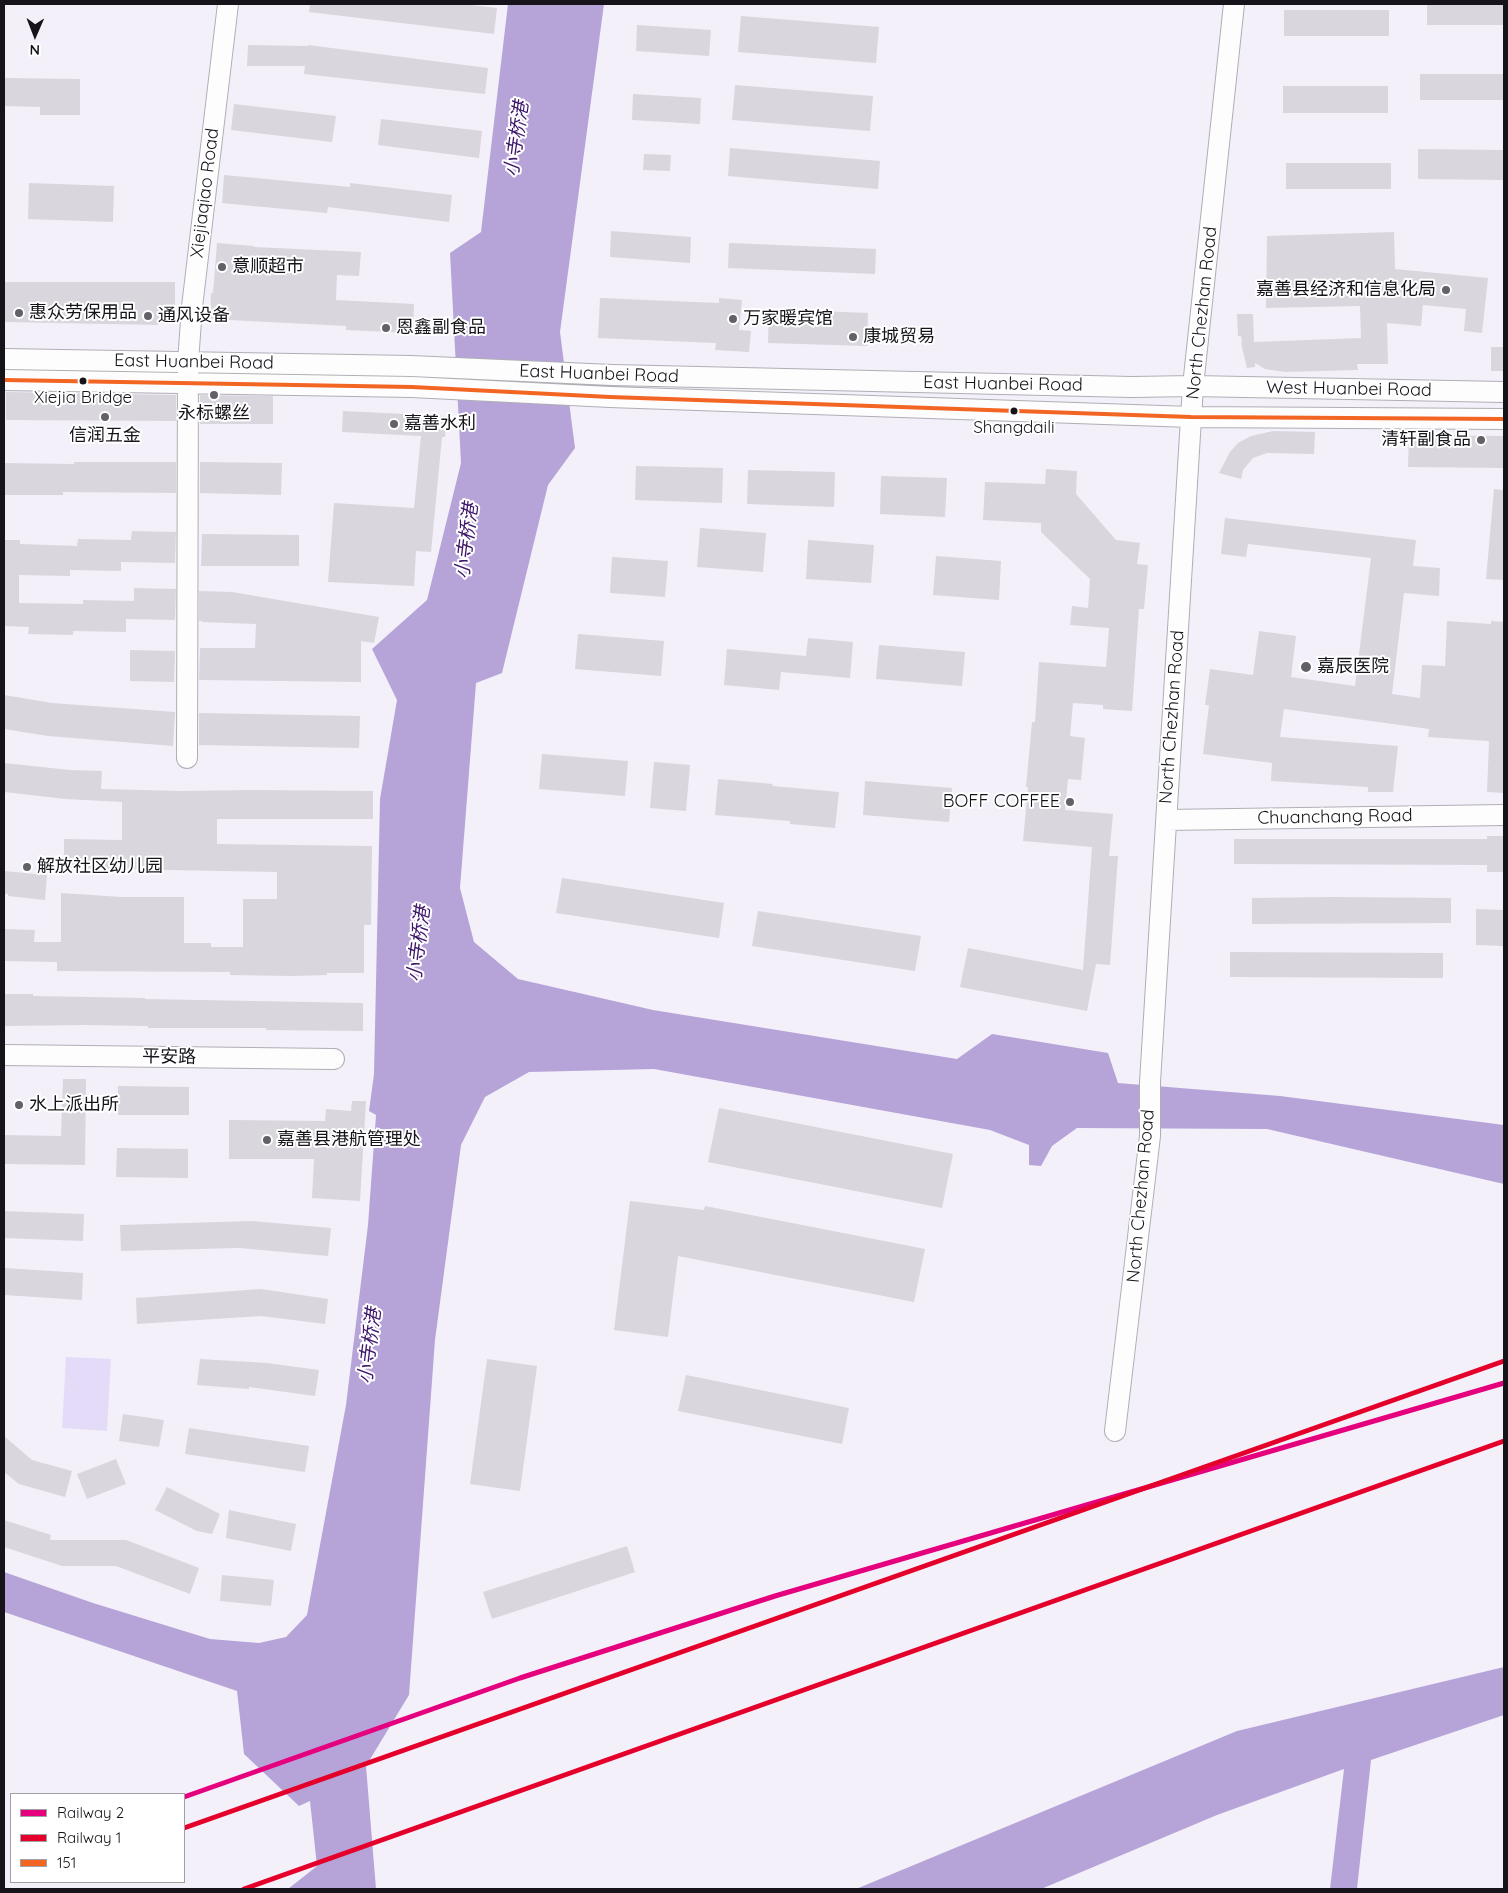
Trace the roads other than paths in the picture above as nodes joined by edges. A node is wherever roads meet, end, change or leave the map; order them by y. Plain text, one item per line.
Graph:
1 (228, 4) edge
2 (1234, 4) edge
3 (4, 359) edge
4 (188, 362) junction
5 (4, 380) edge
6 (187, 383) junction
7 (1193, 386) junction
8 (1504, 392) edge
9 (1191, 417) junction
10 (1504, 419) edge
11 (187, 758) dead end
12 (1504, 815) edge
13 (1166, 820) junction
14 (4, 1055) edge
15 (334, 1059) dead end
16 (1115, 1431) dead end

1 - 4 street, Xiejiaqiao Road
2 - 7 street, North Chezhan Road
3 - 4 street, East Huanbei Road
4 - 6 street, Xiejiaqiao Road
4 - 7 street, East Huanbei Road
5 - 6 street, East Huanbei Road
6 - 9 street, East Huanbei Road
6 - 11 street, Xiejiaqiao Road
7 - 8 street, West Huanbei Road
7 - 9 street, North Chezhan Road
9 - 10 street, West Huanbei Road
9 - 13 street, North Chezhan Road
12 - 13 street, Chuanchang Road
13 - 16 street, North Chezhan Road
14 - 15 street, 平安路

